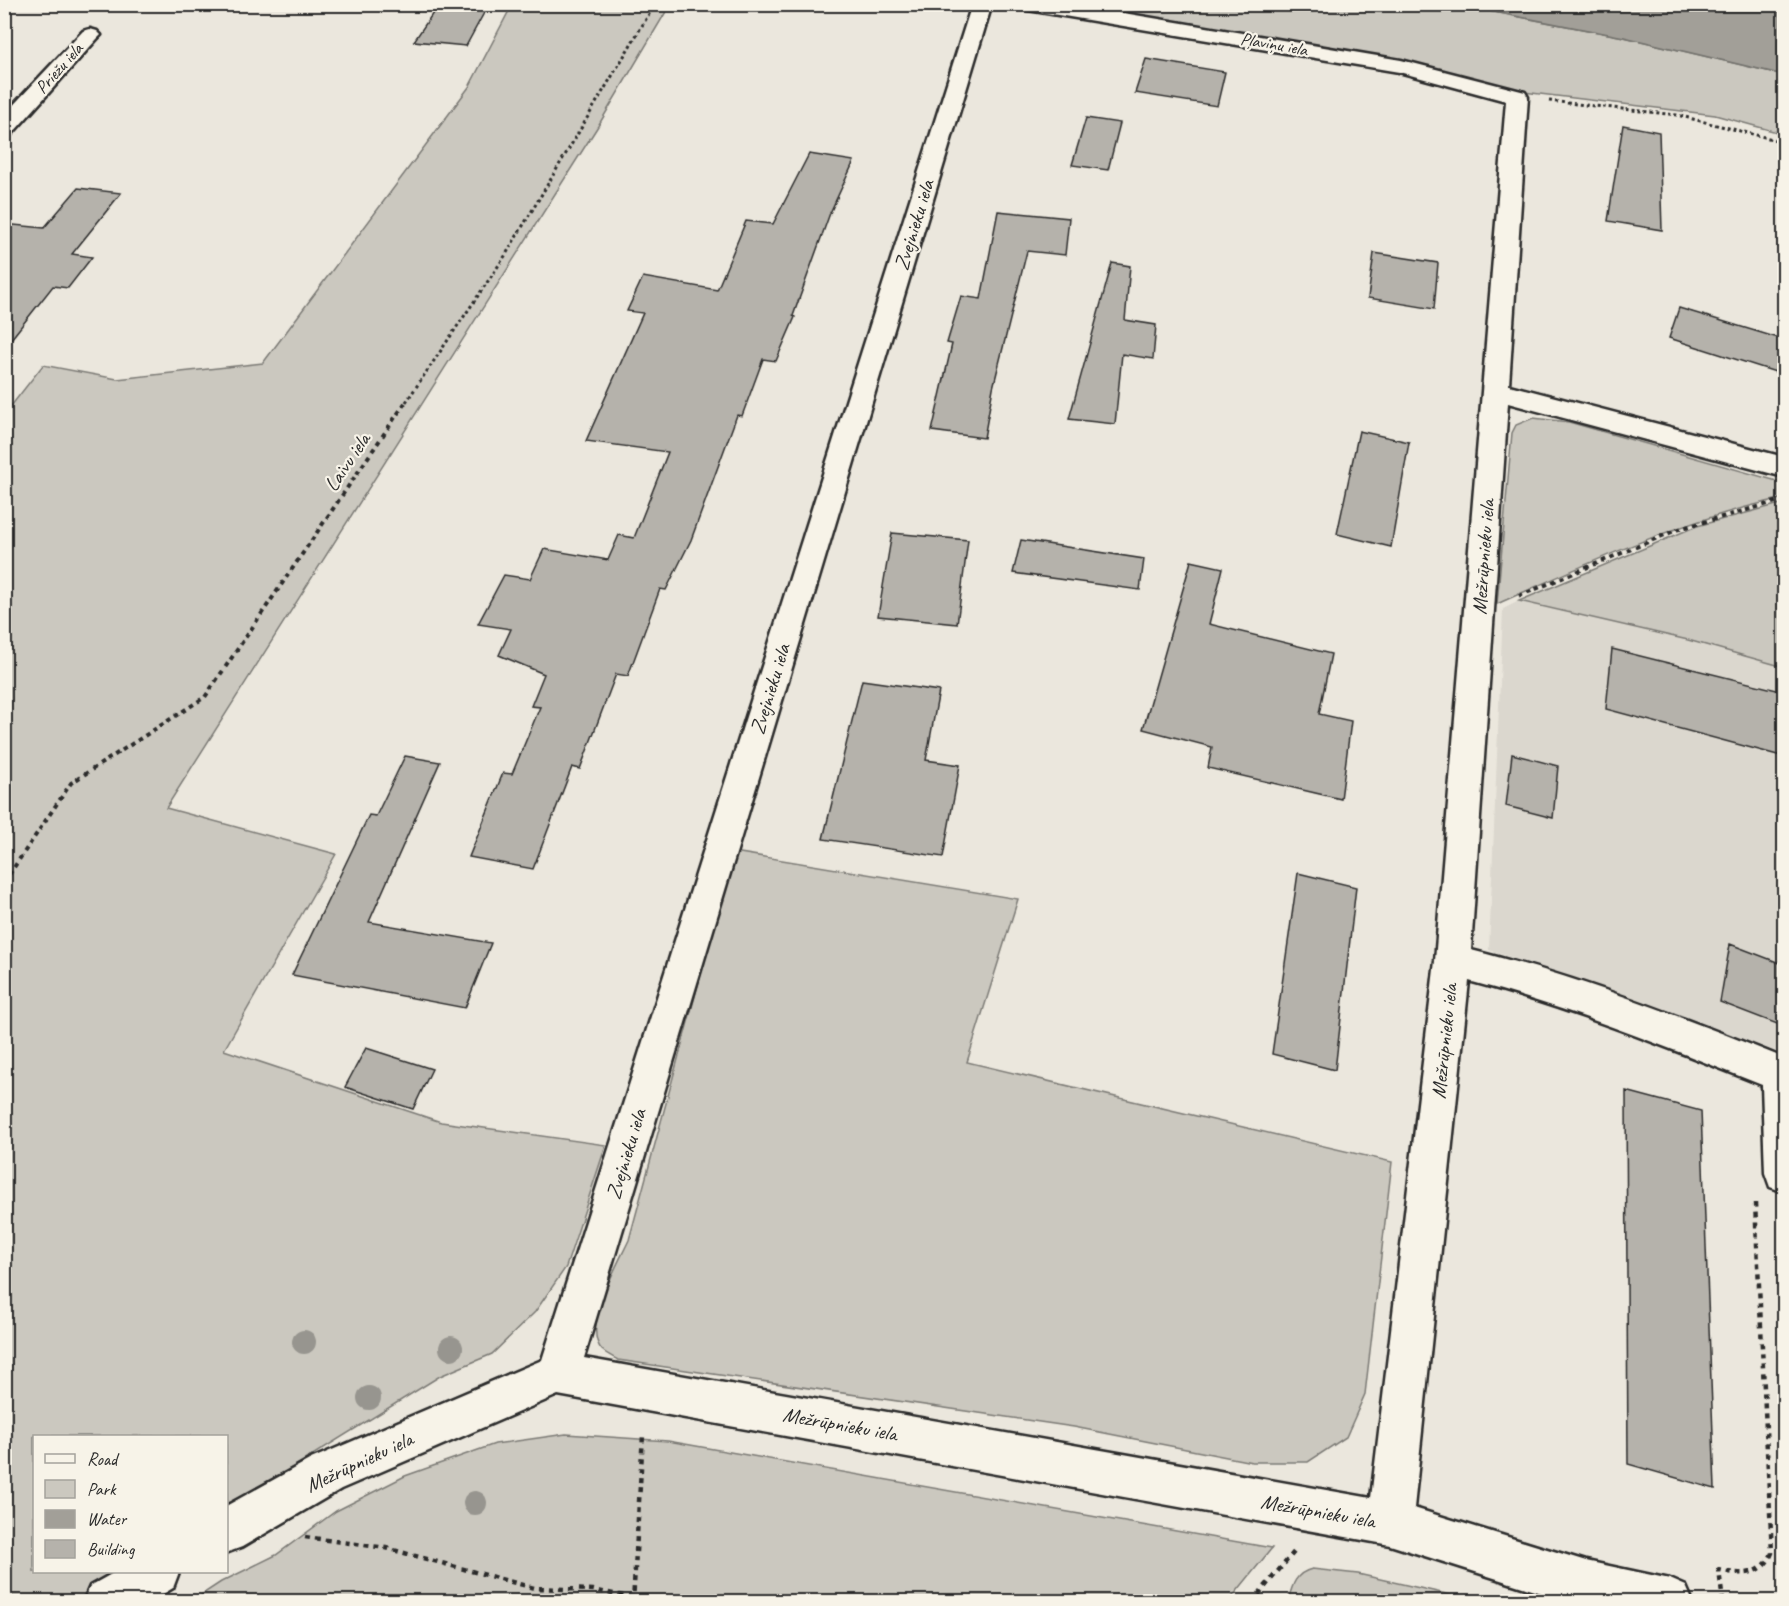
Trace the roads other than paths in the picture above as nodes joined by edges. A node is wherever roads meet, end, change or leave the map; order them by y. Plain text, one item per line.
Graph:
1 (982, 4) edge
2 (1028, 4) edge
3 (90, 35) dead end
4 (1517, 97) joint
5 (4, 129) edge
6 (1495, 390) junction
7 (1785, 467) edge
8 (1453, 961) junction
9 (1782, 1075) edge
10 (1785, 1173) edge
11 (558, 1374) junction
12 (1390, 1523) junction
13 (230, 1529) edge
14 (155, 1573) edge
15 (105, 1602) edge
16 (1670, 1602) edge

1 - 11 street, Zvejnieku iela
2 - 4 street, Pļaviņu iela
3 - 5 street, Priežu iela
4 - 6 street, Mežrūpnieku iela
6 - 7 street
6 - 8 street, Mežrūpnieku iela
8 - 9 street
8 - 12 street, Mežrūpnieku iela
9 - 10 street
11 - 12 street, Mežrūpnieku iela
11 - 13 street, Mežrūpnieku iela
12 - 16 street
14 - 15 street

